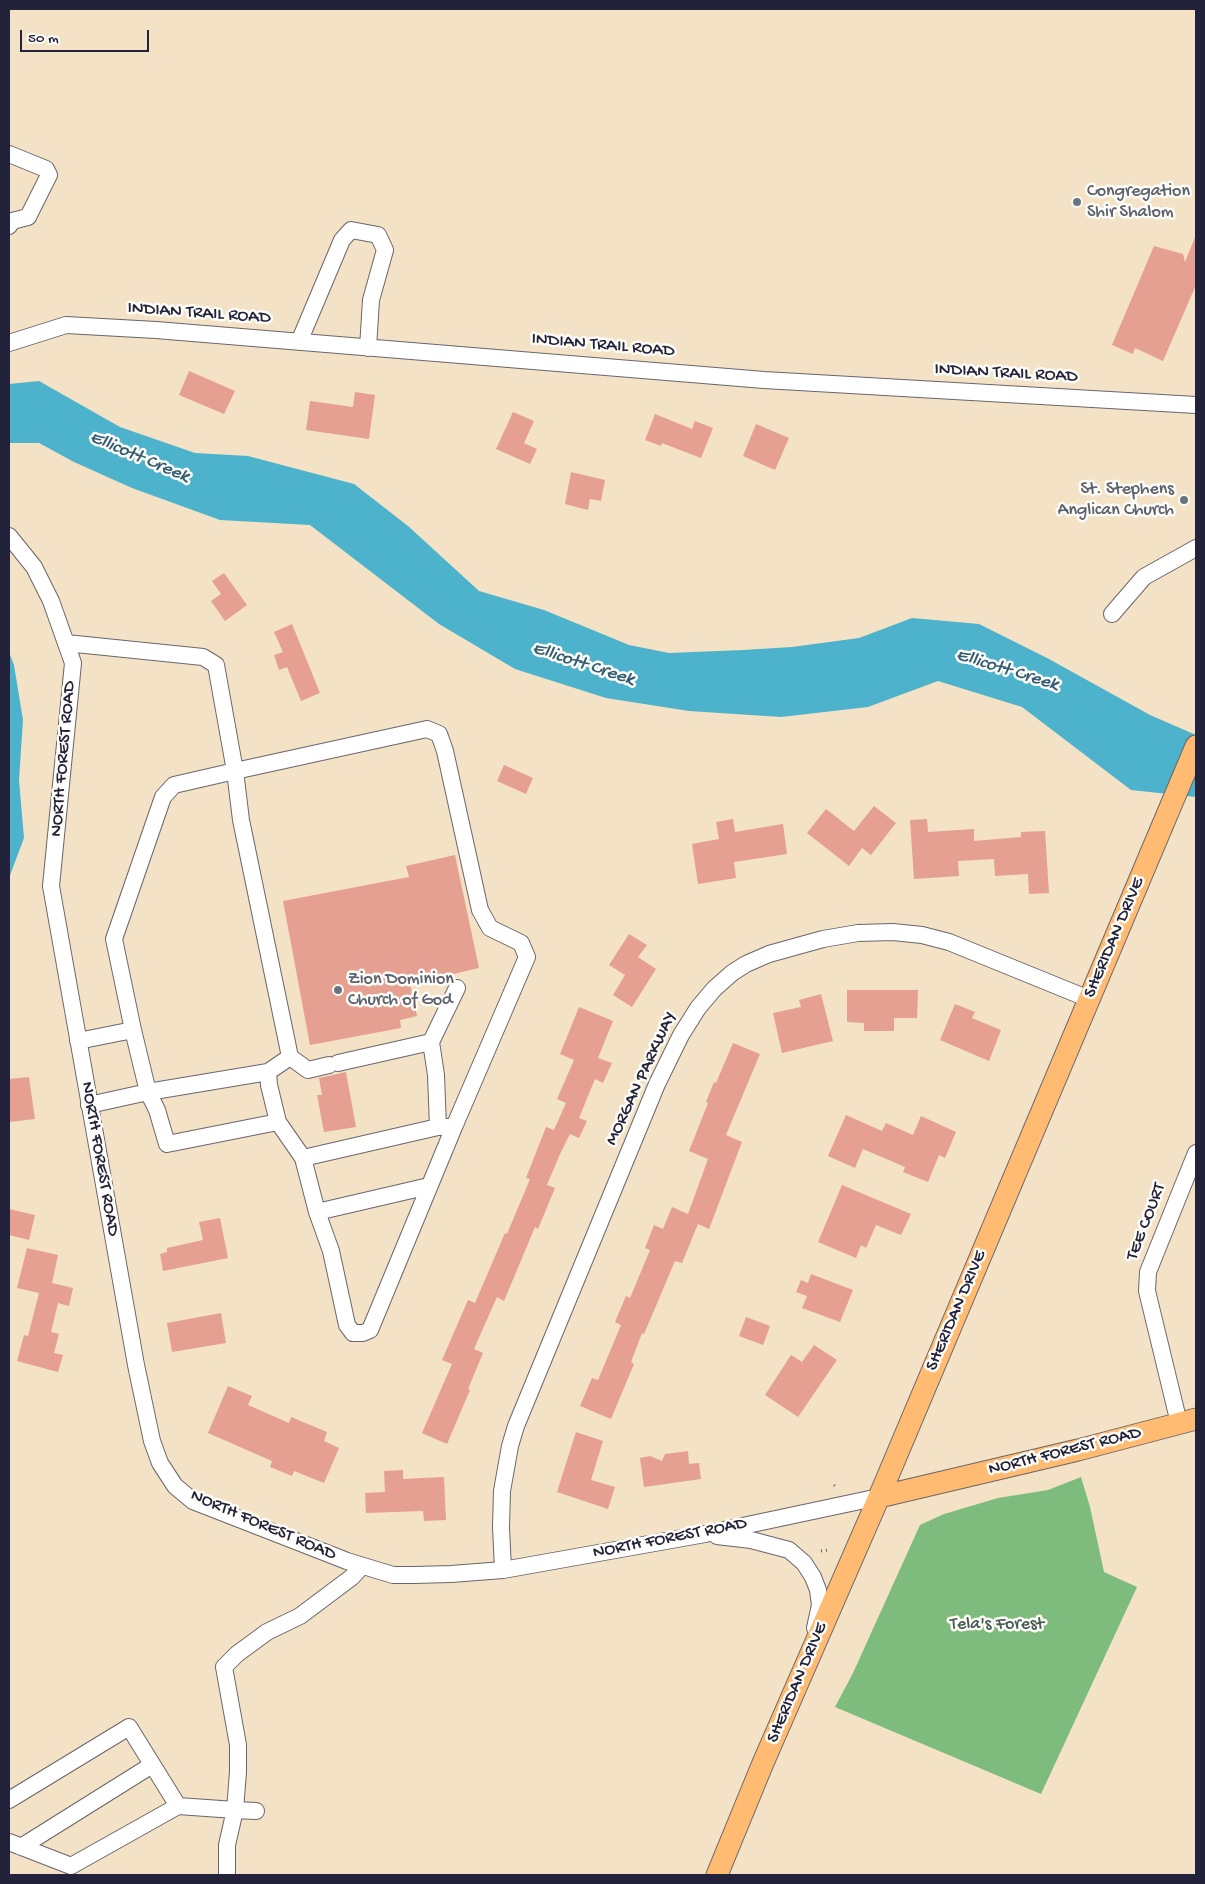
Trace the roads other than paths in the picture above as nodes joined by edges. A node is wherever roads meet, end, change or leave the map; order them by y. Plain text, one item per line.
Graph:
1 (9, 154) edge
2 (9, 226) edge
3 (299, 342) junction
4 (9, 343) edge
5 (368, 348) junction
6 (1196, 405) edge
7 (9, 536) edge
8 (1196, 548) edge
9 (1112, 614) dead end
10 (66, 643) junction
11 (1196, 746) edge
12 (235, 771) junction
13 (457, 988) dead end
14 (1089, 999) junction
15 (133, 1030) junction
16 (78, 1041) junction
17 (431, 1042) junction
18 (290, 1057) junction
19 (268, 1072) junction
20 (148, 1092) junction
21 (89, 1105) junction
22 (278, 1122) junction
23 (446, 1127) junction
24 (1196, 1153) edge
25 (303, 1158) junction
26 (429, 1186) junction
27 (317, 1212) junction
28 (1188, 1421) edge
29 (879, 1497) junction
30 (705, 1534) junction
31 (362, 1566) junction
32 (503, 1570) junction
33 (810, 1655) junction
34 (152, 1765) junction
35 (9, 1800) edge
36 (178, 1806) junction
37 (236, 1810) junction
38 (256, 1812) dead end
39 (15, 1844) edge
40 (227, 1875) edge
41 (717, 1875) edge

1 - 2 street
3 - 4 street, INDIAN TRAIL ROAD
3 - 5 street, INDIAN TRAIL ROAD
3 - 5 street
5 - 6 street, INDIAN TRAIL ROAD
7 - 10 street, NORTH FOREST ROAD
8 - 9 street
10 - 12 street
10 - 16 street, NORTH FOREST ROAD
11 - 14 main road, SHERIDAN DRIVE
12 - 15 street
12 - 18 street
12 - 23 street
13 - 17 street
14 - 29 main road, SHERIDAN DRIVE
14 - 32 street, MORGAN PARKWAY
15 - 16 street
15 - 20 street
16 - 21 street, NORTH FOREST ROAD
17 - 18 street
17 - 23 street
18 - 19 street
19 - 20 street
19 - 22 street
20 - 21 street
20 - 22 street
21 - 31 street, NORTH FOREST ROAD
22 - 25 street
23 - 25 street
23 - 26 street
24 - 28 street, TEE COURT
25 - 27 street
26 - 27 street
26 - 27 street
28 - 29 main road, NORTH FOREST ROAD
29 - 30 street, NORTH FOREST ROAD
29 - 33 main road, SHERIDAN DRIVE
30 - 32 street, NORTH FOREST ROAD
30 - 33 street
31 - 32 street, NORTH FOREST ROAD
31 - 37 street
33 - 41 main road, SHERIDAN DRIVE
34 - 35 street
34 - 36 street
34 - 39 street
36 - 37 street
36 - 39 street
37 - 38 street
37 - 40 street

